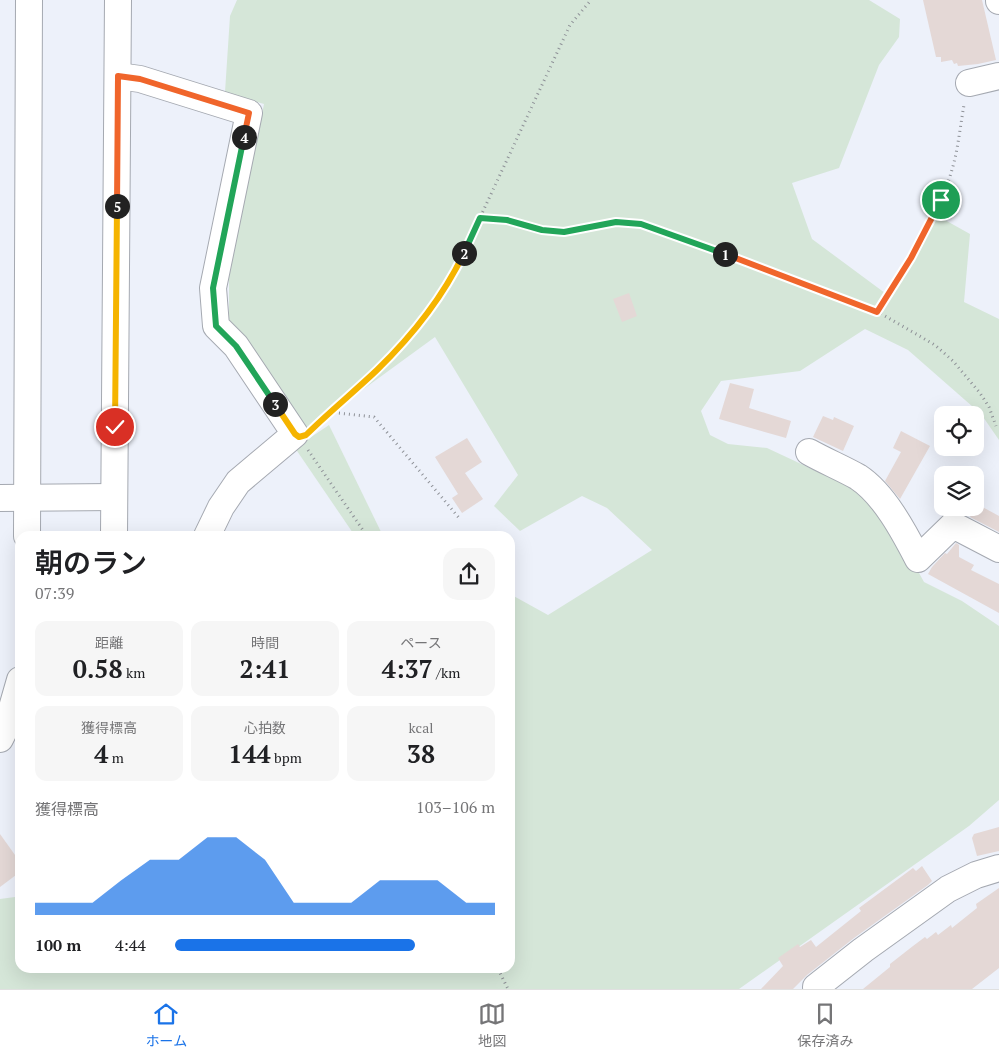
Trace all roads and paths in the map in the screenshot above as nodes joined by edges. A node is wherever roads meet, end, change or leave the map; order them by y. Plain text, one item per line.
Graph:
1 (29, 0) edge
2 (118, 0) edge
3 (591, 0) edge
4 (118, 76) junction
5 (999, 76) edge
6 (970, 82) joint
7 (480, 218) junction
8 (877, 312) junction
9 (329, 412) junction
10 (996, 426) dead end
11 (297, 436) junction
12 (809, 452) dead end
13 (114, 497) junction
14 (0, 498) edge
15 (27, 498) junction
16 (460, 519) dead end
17 (27, 531) edge
18 (114, 531) edge
19 (209, 531) edge
20 (364, 531) edge
21 (999, 549) edge
22 (15, 703) edge
23 (9, 731) edge
24 (999, 868) edge
25 (500, 973) edge
26 (508, 989) edge
27 (818, 989) edge

1 - 15 street
2 - 4 street
3 - 7 path
4 - 11 street
4 - 13 street
5 - 6 street
6 - 8 path
7 - 8 path
7 - 9 path
8 - 10 path
9 - 11 path
9 - 16 path
11 - 19 street
11 - 20 path
12 - 21 street
13 - 15 street
13 - 18 street
14 - 15 street
15 - 17 street
22 - 23 street
24 - 27 street
25 - 26 path

